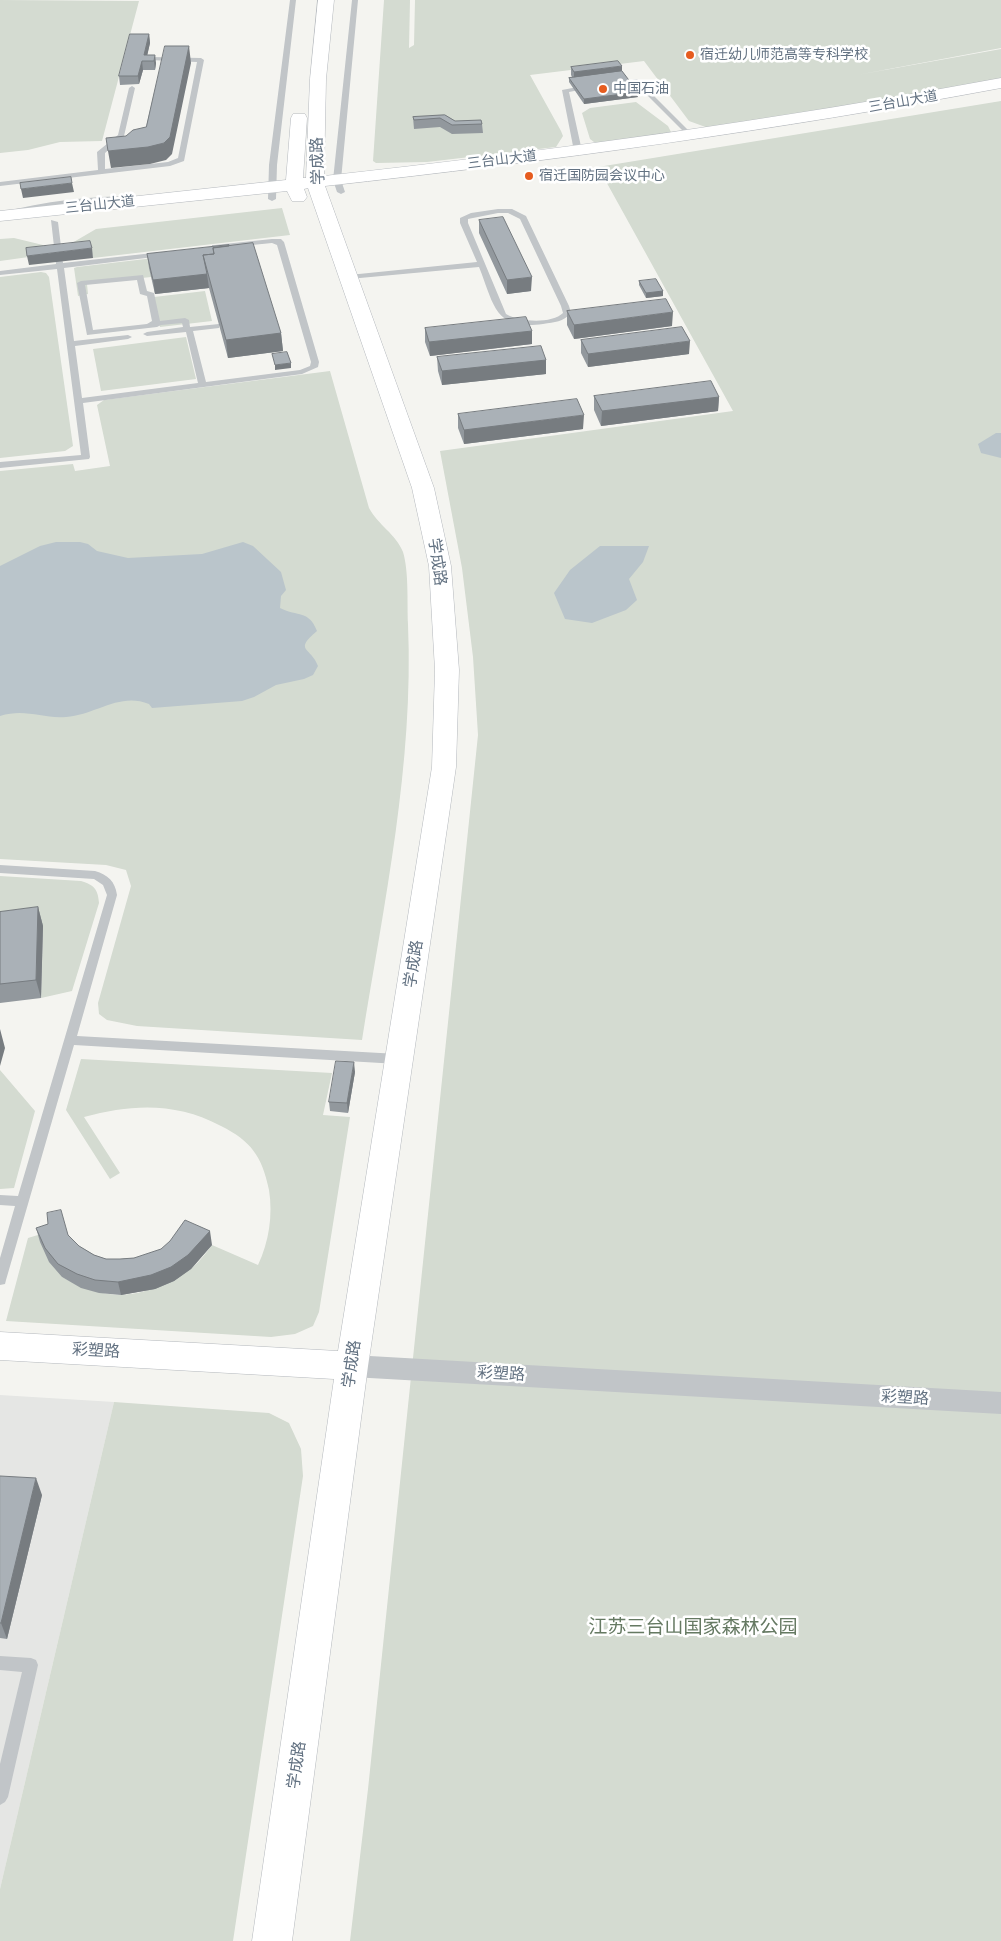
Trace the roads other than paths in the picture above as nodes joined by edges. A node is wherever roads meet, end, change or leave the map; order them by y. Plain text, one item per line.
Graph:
1 (293, 0) edge
2 (312, 0) edge
3 (326, 0) edge
4 (355, 0) edge
5 (151, 59) edge
6 (1001, 83) edge
7 (610, 84) edge
8 (601, 86) edge
9 (132, 88) edge
10 (1001, 97) edge
11 (691, 136) junction
12 (578, 151) junction
13 (102, 172) junction
14 (56, 177) junction
15 (42, 179) junction
16 (0, 184) edge
17 (58, 186) edge
18 (44, 188) edge
19 (317, 188) junction
20 (272, 193) junction
21 (60, 194) edge
22 (46, 196) edge
23 (168, 198) junction
24 (62, 203) junction
25 (47, 205) junction
26 (0, 215) edge
27 (54, 222) junction
28 (0, 228) edge
29 (208, 248) edge
30 (172, 252) edge
31 (482, 264) junction
32 (60, 266) junction
33 (0, 273) edge
34 (349, 277) junction
35 (157, 323) junction
36 (216, 326) edge
37 (188, 329) junction
38 (106, 339) junction
39 (70, 344) junction
40 (203, 385) junction
41 (78, 401) junction
42 (0, 465) edge
43 (0, 869) edge
44 (71, 1040) junction
45 (399, 1059) junction
46 (0, 1200) edge
47 (23, 1201) junction
48 (4, 1255) edge
49 (0, 1280) edge
50 (0, 1346) edge
51 (352, 1366) junction
52 (1001, 1403) edge
53 (0, 1663) edge
54 (0, 1797) edge
55 (272, 1941) edge

1 - 20 lane
2 - 19 main road, 学成路
3 - 19 main road, 学成路
4 - 19 lane
5 - 13 lane
6 - 11 main road, 三台山大道
7 - 11 lane
8 - 12 lane
9 - 13 lane
10 - 19 main road, 三台山大道
11 - 12 main road, 三台山大道
12 - 19 main road, 三台山大道
13 - 14 lane
14 - 15 lane
14 - 17 lane
15 - 16 lane
15 - 18 lane
19 - 20 main road, 三台山大道
19 - 34 main road, 学成路
20 - 23 main road, 三台山大道
20 - 27 main road, 三台山大道
21 - 24 lane
22 - 25 lane
23 - 24 lane
23 - 26 main road, 三台山大道
24 - 25 lane
25 - 26 lane
27 - 28 main road, 三台山大道
27 - 32 lane
29 - 40 lane
30 - 32 lane
31 - 31 lane
31 - 34 lane
32 - 33 lane
32 - 39 lane
34 - 45 main road, 学成路
35 - 37 lane
35 - 38 lane
35 - 38 lane
36 - 37 lane
37 - 38 lane
37 - 40 lane
38 - 39 lane
39 - 41 lane
40 - 41 lane
41 - 42 lane
43 - 44 lane
44 - 45 lane
44 - 47 lane
45 - 51 main road, 学成路
46 - 47 lane
47 - 48 lane
48 - 49 lane
50 - 51 main road, 彩塑路
51 - 52 street, 彩塑路
51 - 55 main road, 学成路
53 - 54 lane

